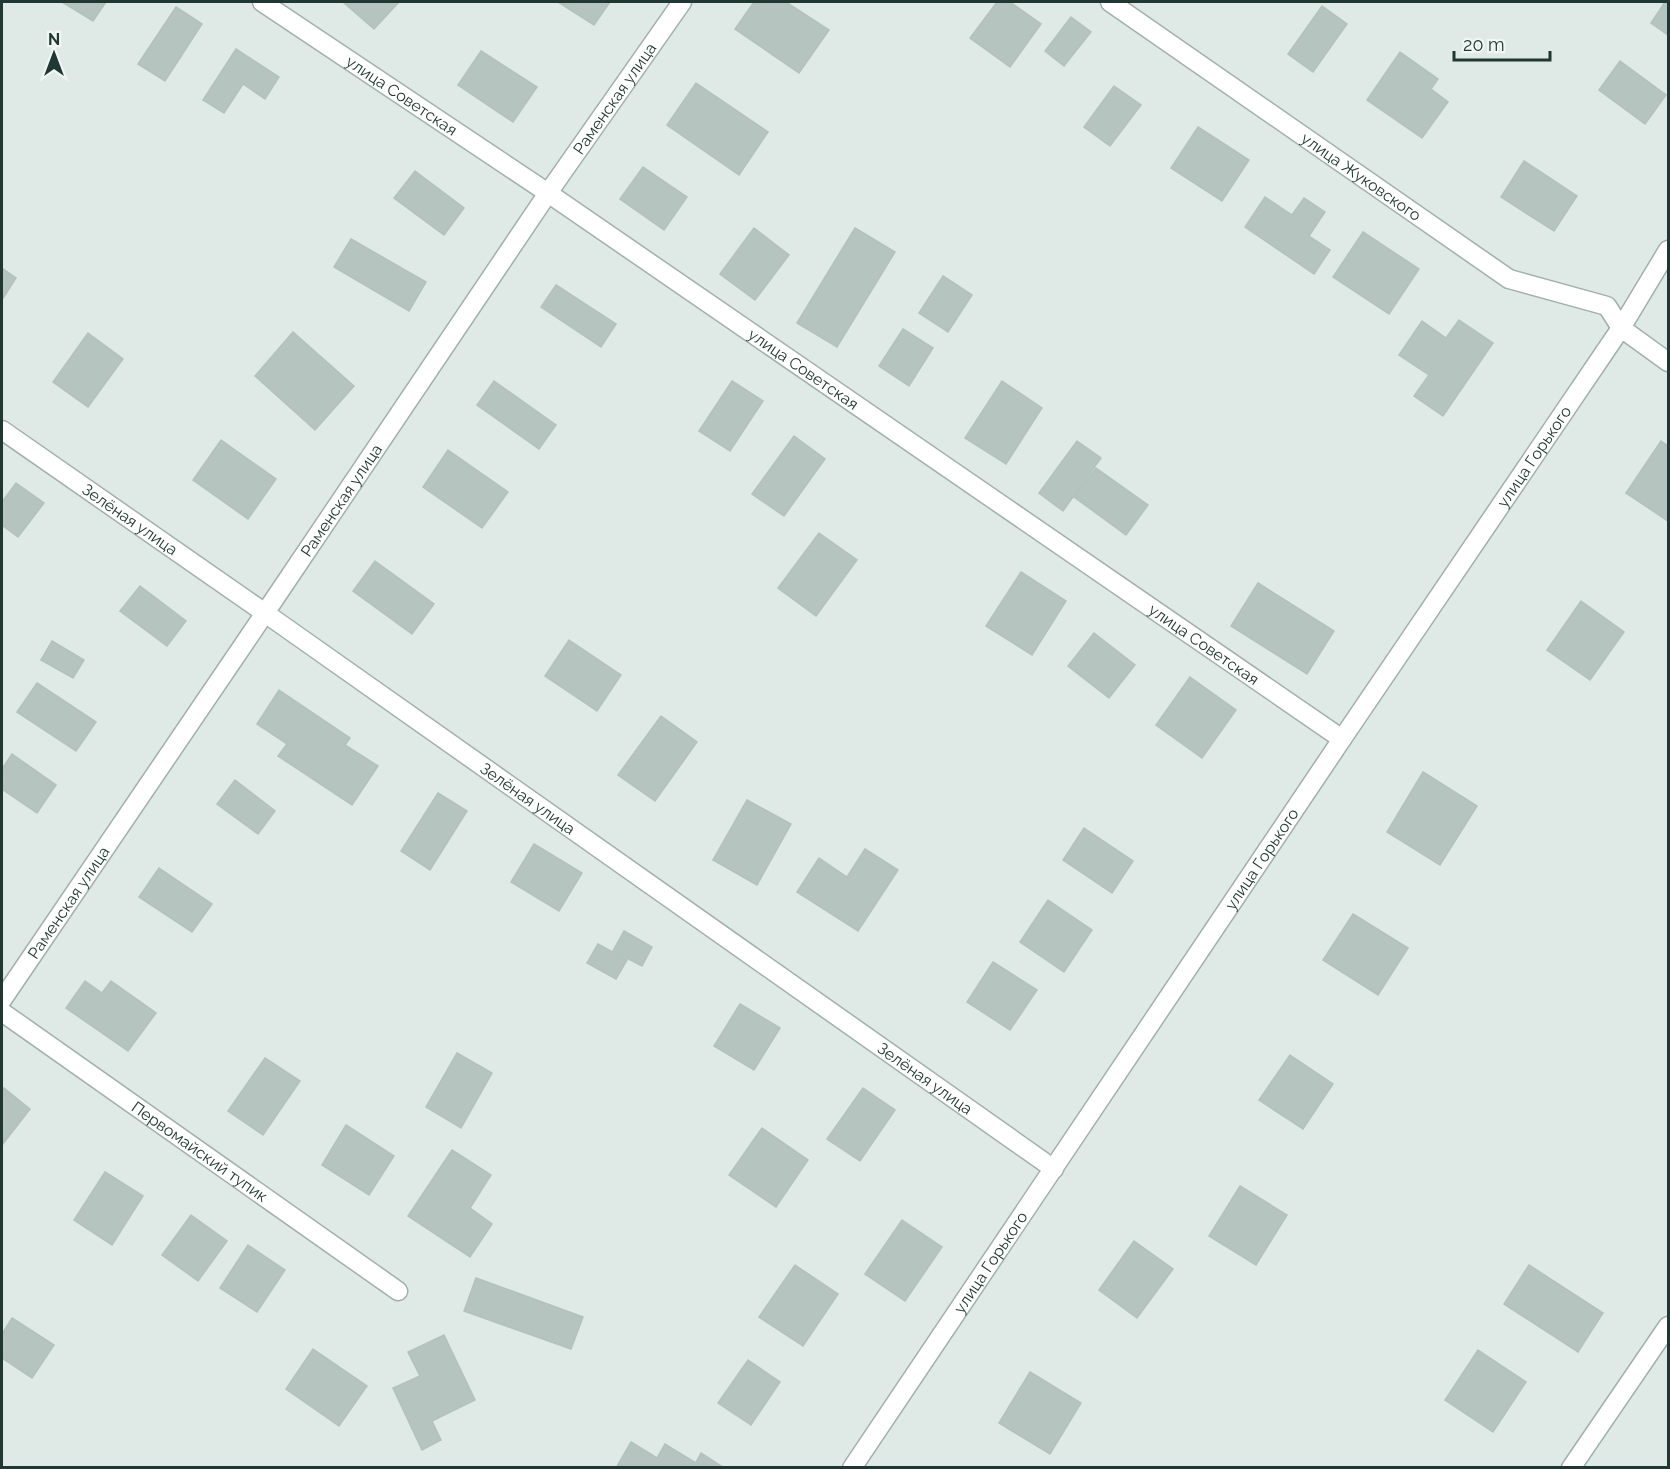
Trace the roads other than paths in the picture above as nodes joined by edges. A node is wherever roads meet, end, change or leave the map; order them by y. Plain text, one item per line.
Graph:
1 (262, 2) edge
2 (682, 2) edge
3 (1110, 2) edge
4 (548, 193) junction
5 (1668, 250) edge
6 (1621, 328) junction
7 (1668, 362) edge
8 (2, 430) edge
9 (265, 613) junction
10 (1342, 739) junction
11 (2, 1000) edge
12 (2, 1012) edge
13 (1054, 1169) junction
14 (398, 1291) dead end
15 (1668, 1326) edge
16 (852, 1467) edge
17 (1571, 1467) edge

1 - 4 street, улица Советская
2 - 4 street, Раменская улица
3 - 6 street, улица Жуковского
4 - 9 street, Раменская улица
4 - 10 street, улица Советская
5 - 6 street, улица Горького
6 - 7 street, улица Жуковского
6 - 10 street, улица Горького
8 - 9 street, Зелёная улица
9 - 11 street, Раменская улица
9 - 13 street, Зелёная улица
10 - 13 street, улица Горького
12 - 14 street, Первомайский тупик
13 - 16 street, улица Горького
15 - 17 street

